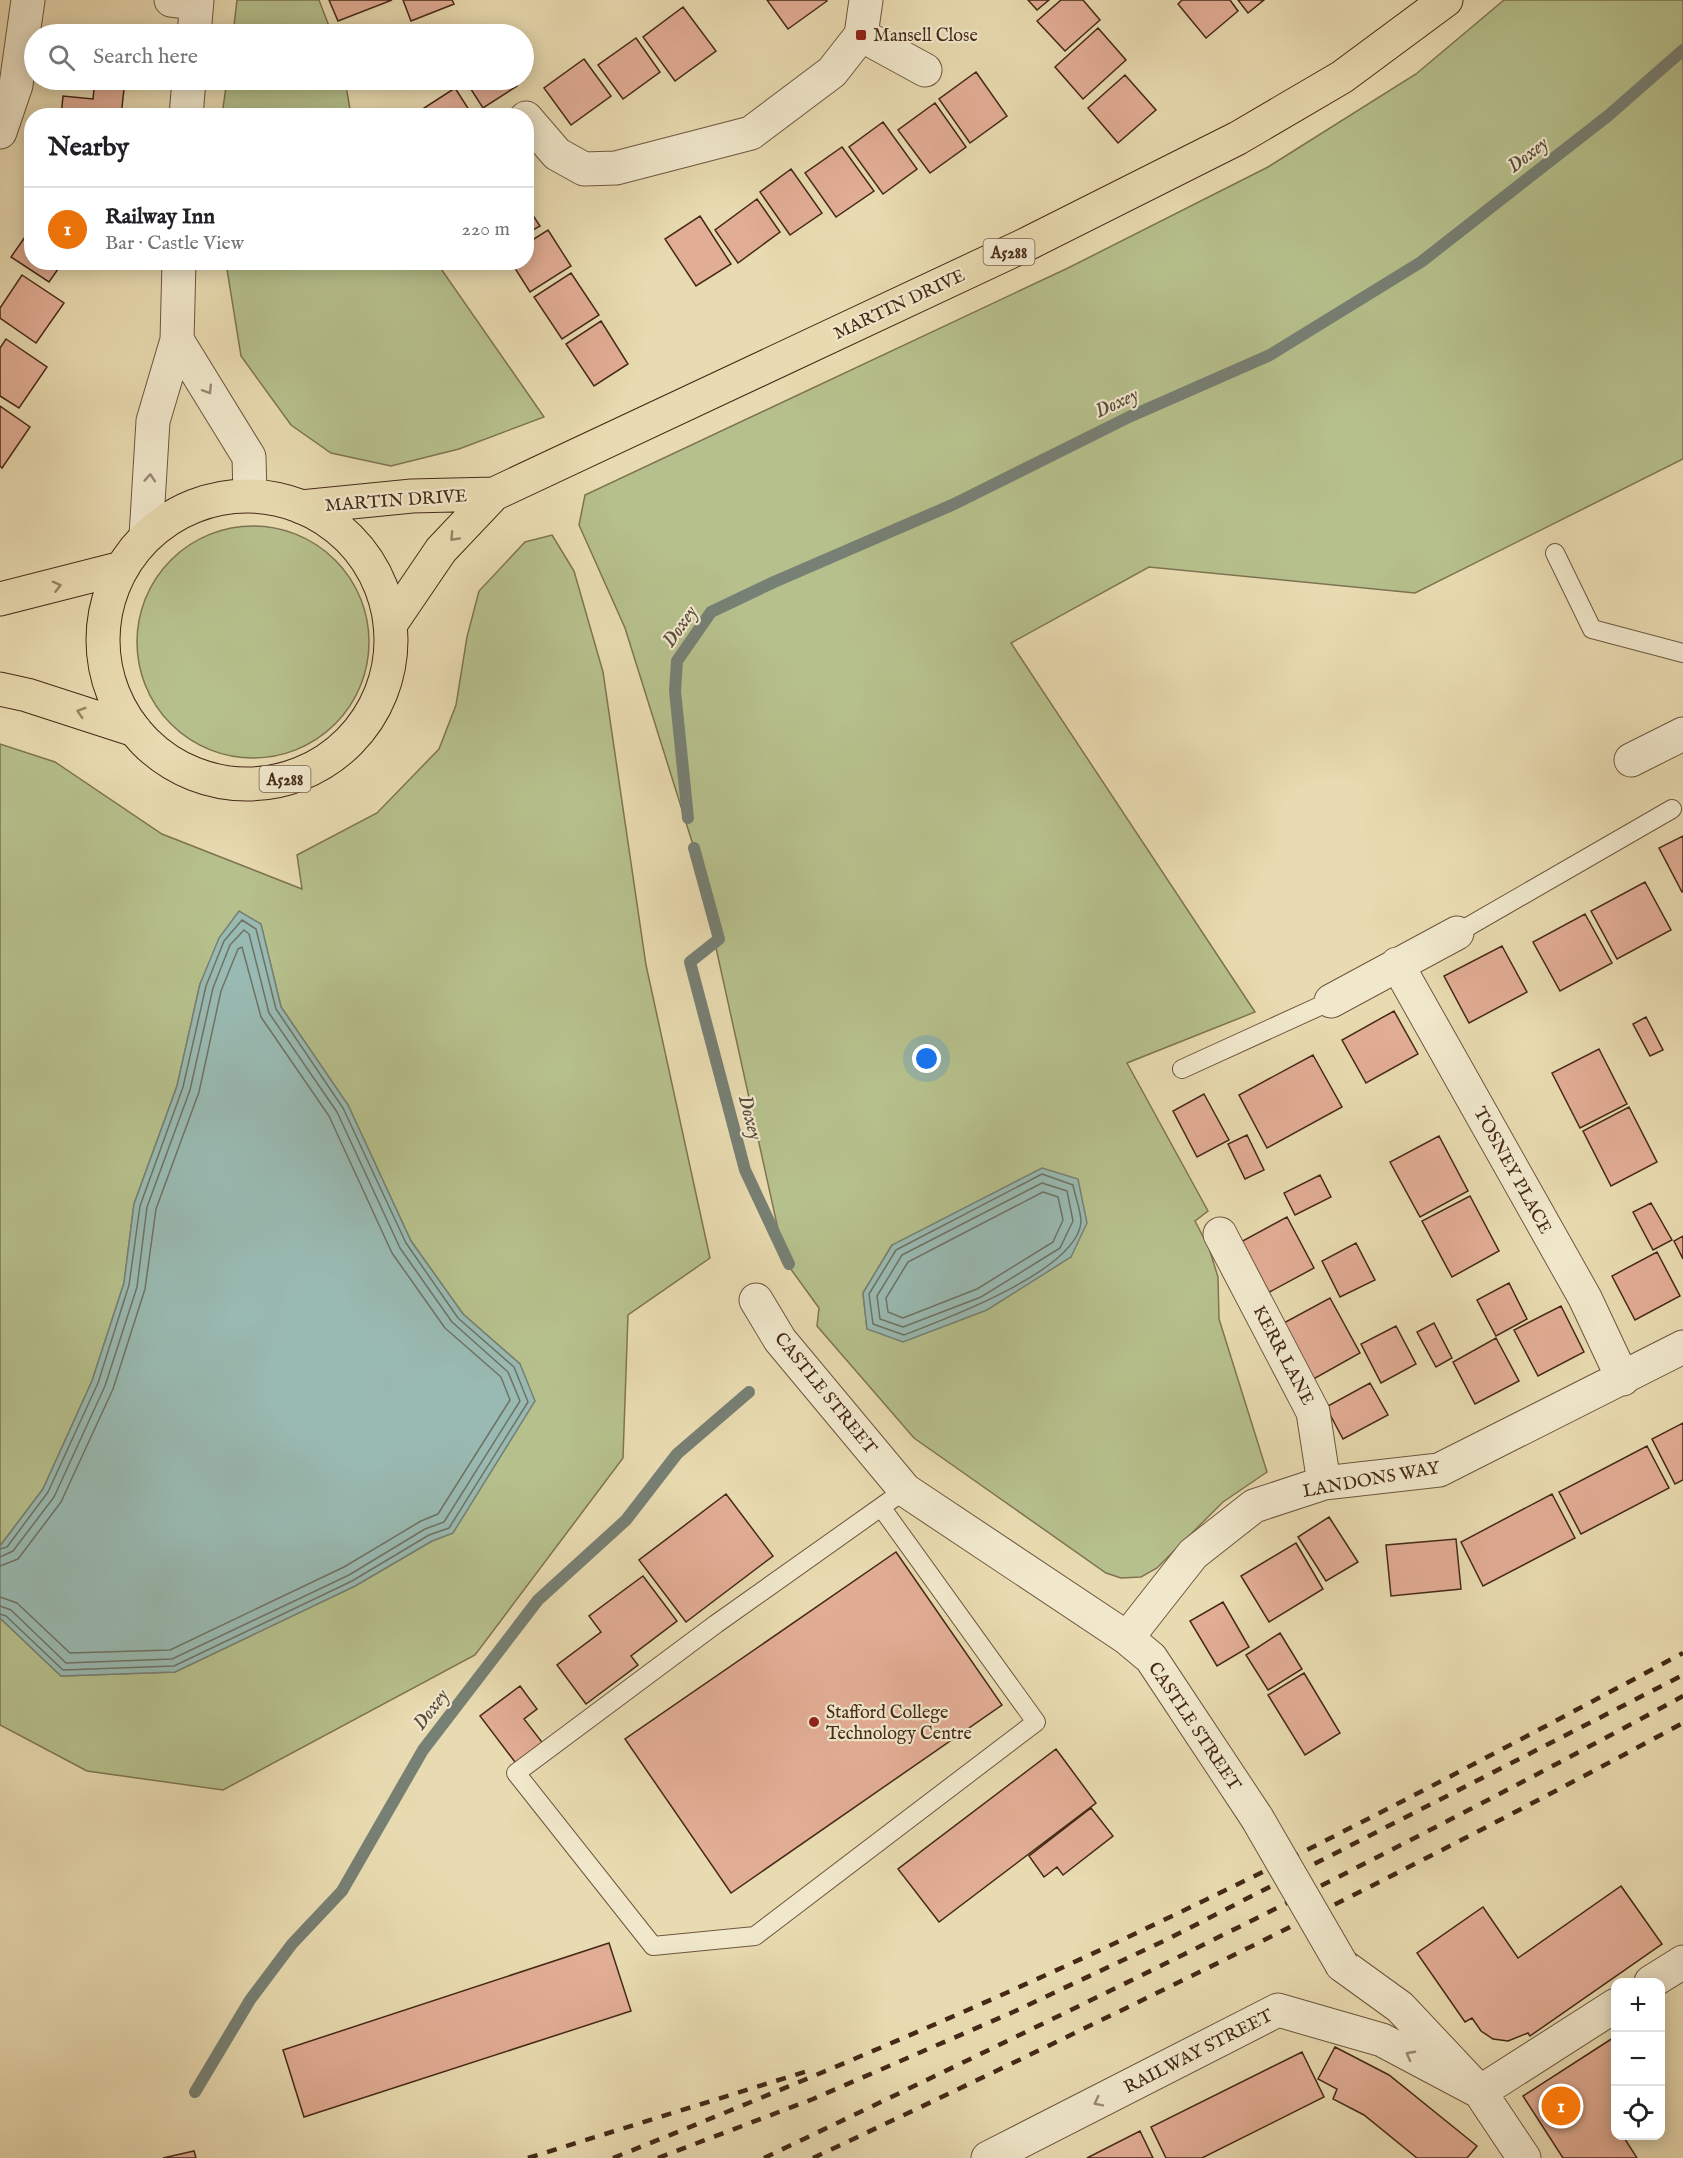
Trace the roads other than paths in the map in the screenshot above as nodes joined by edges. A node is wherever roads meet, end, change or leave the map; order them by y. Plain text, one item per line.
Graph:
1 (28, 0) edge
2 (866, 0) edge
3 (1446, 0) edge
4 (25, 24) edge
5 (24, 28) edge
6 (861, 35) junction
7 (925, 70) dead end
8 (188, 90) edge
9 (187, 108) edge
10 (534, 127) edge
11 (0, 132) edge
12 (179, 270) edge
13 (177, 340) junction
14 (494, 494) junction
15 (250, 495) junction
16 (299, 507) junction
17 (146, 536) junction
18 (1555, 553) dead end
19 (122, 568) junction
20 (0, 599) edge
21 (390, 625) junction
22 (1683, 653) edge
23 (0, 689) edge
24 (135, 730) junction
25 (1683, 734) edge
26 (1631, 760) dead end
27 (1672, 809) dead end
28 (1456, 933) joint
29 (1398, 964) junction
30 (1330, 1001) joint
31 (1182, 1069) dead end
32 (1220, 1234) dead end
33 (756, 1300) dead end
34 (1683, 1347) edge
35 (1623, 1378) junction
36 (1324, 1484) junction
37 (893, 1498) junction
38 (1127, 1638) junction
39 (1683, 1962) edge
40 (1659, 1978) edge
41 (1611, 2008) edge
42 (1480, 2092) junction
43 (1518, 2155) edge
44 (988, 2158) edge

1 - 4 street
2 - 6 street
3 - 14 main road, MARTIN DRIVE / A5288
5 - 11 street
6 - 7 street
6 - 10 street
8 - 9 street
12 - 13 street
13 -> 15 street
17 -> 13 street
14 - 16 main road, MARTIN DRIVE / A5288
14 -> 21 main road, MARTIN DRIVE / A5288
15 - 16 main road, A5288
15 - 17 main road, A5288
16 - 21 main road, A5288
17 - 19 main road, A5288
18 - 22 lane
20 -> 19 main road
19 - 24 main road, A5288
21 - 24 main road, A5288
24 -> 23 main road, A5288
25 - 26 street
27 - 28 lane
28 - 29 street
29 - 30 street
29 - 35 street, TOSNEY PLACE
30 - 31 lane
32 - 36 street, KERR LANE
33 - 37 street, CASTLE STREET
34 - 35 street, LANDONS WAY
35 - 36 street, LANDONS WAY
36 - 38 street, LANDONS WAY
37 - 37 lane
37 - 38 street, CASTLE STREET
38 - 42 street, CASTLE STREET, bridge
39 - 40 street
41 - 42 street
42 - 43 street, CASTLE STREET
42 -> 44 street, RAILWAY STREET

